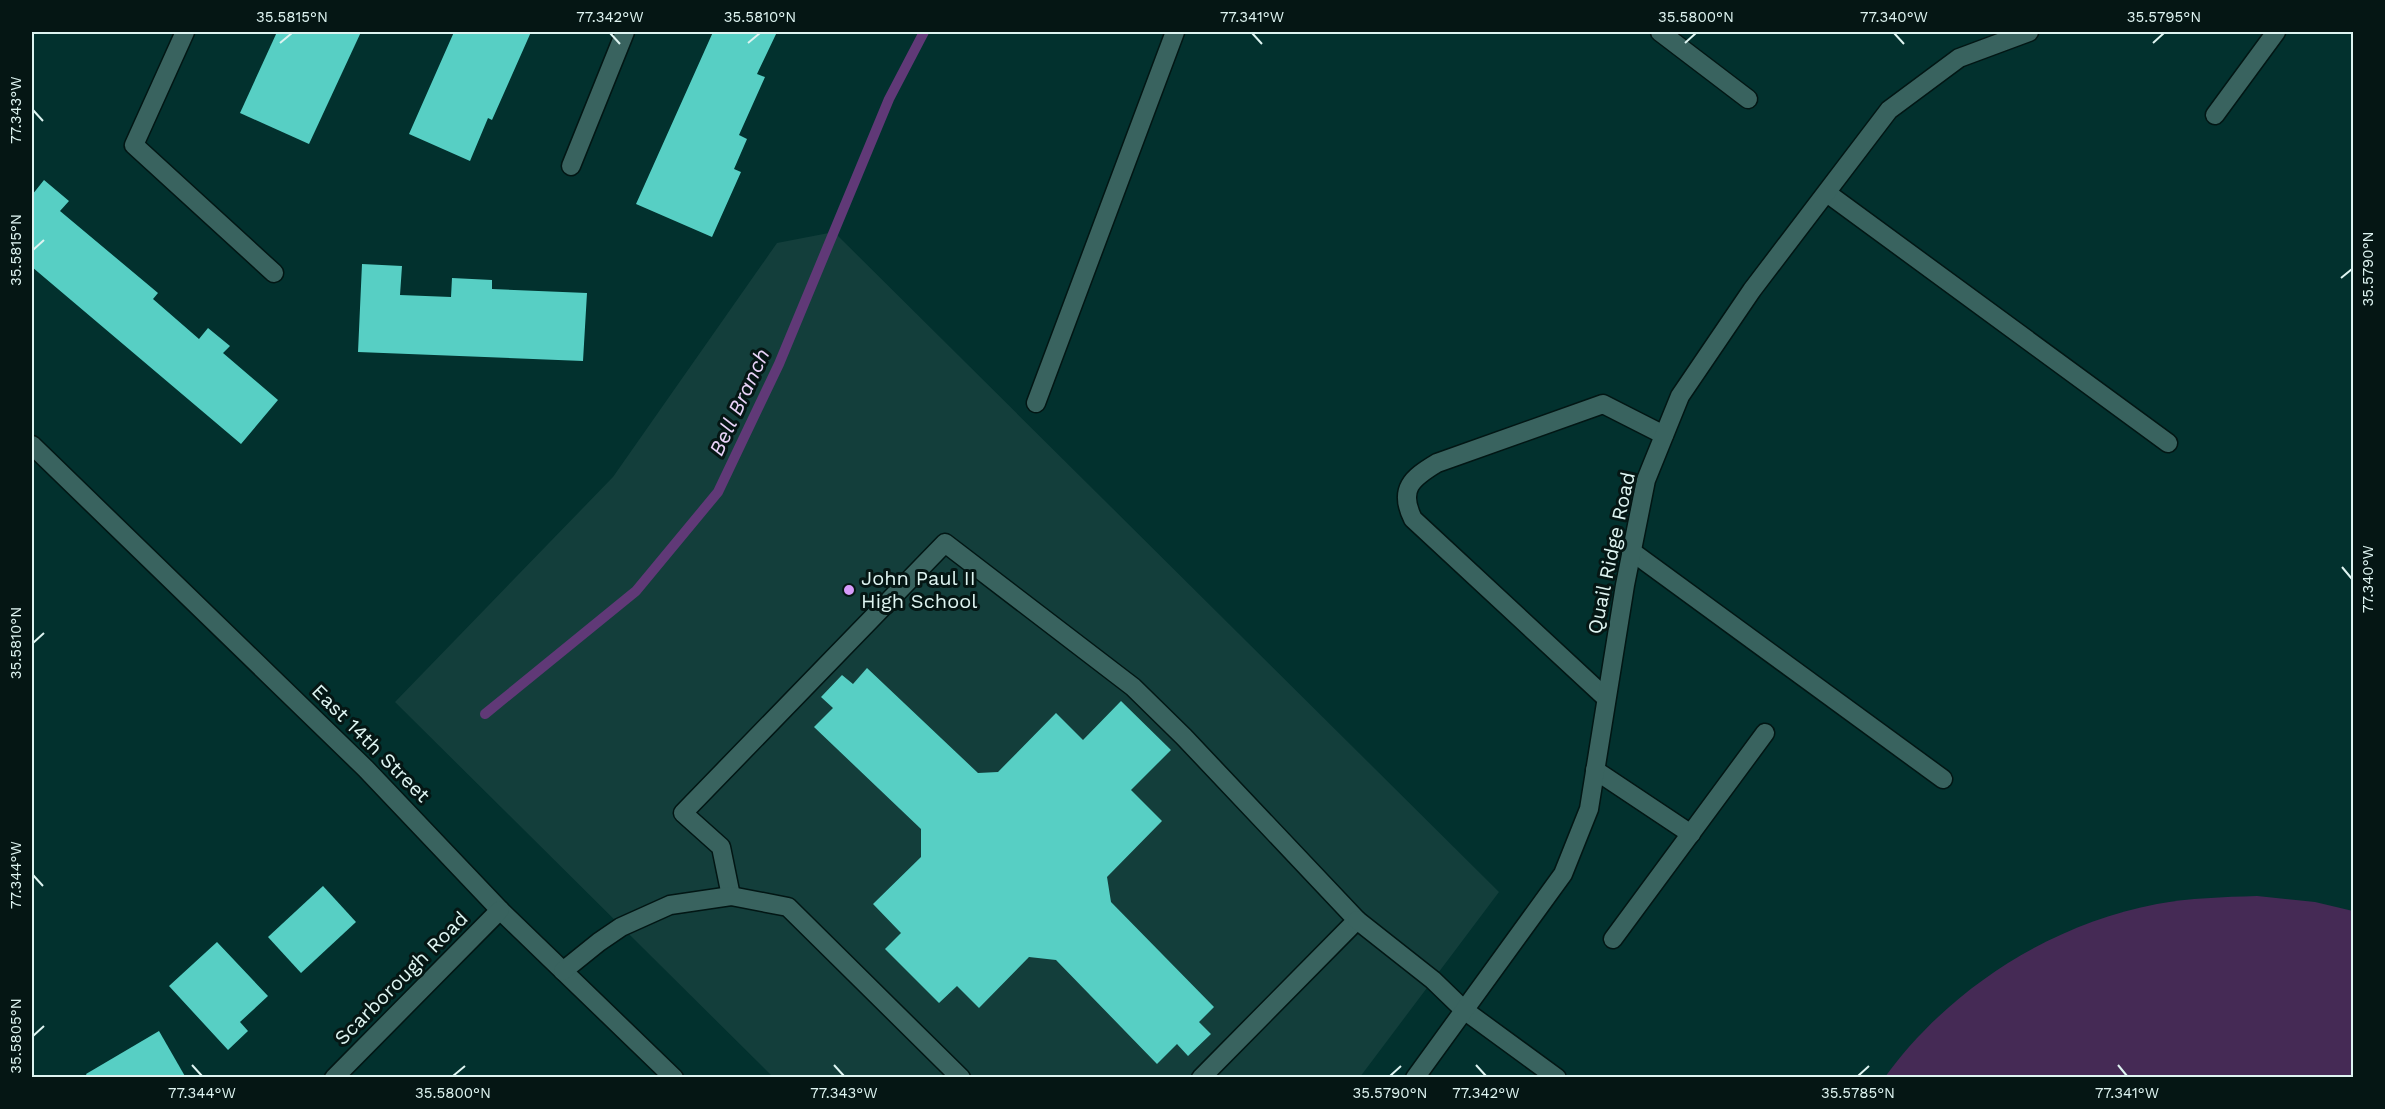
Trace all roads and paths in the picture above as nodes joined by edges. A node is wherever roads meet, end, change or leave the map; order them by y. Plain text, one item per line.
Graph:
1 (185, 32) edge
2 (625, 32) edge
3 (1175, 32) edge
4 (1660, 32) edge
5 (2028, 32) edge
6 (2276, 32) edge
7 (1748, 99) dead end
8 (2215, 116) dead end
9 (571, 166) dead end
10 (1827, 193) junction
11 (274, 273) dead end
12 (1036, 403) dead end
13 (1664, 435) junction
14 (2168, 443) dead end
15 (32, 445) edge
16 (1631, 551) junction
17 (1606, 698) junction
18 (1765, 733) dead end
19 (1595, 770) junction
20 (1943, 779) dead end
21 (1691, 834) junction
22 (731, 897) junction
23 (500, 910) junction
24 (1357, 920) junction
25 (1613, 939) dead end
26 (563, 971) junction
27 (1464, 1010) junction
28 (334, 1077) edge
29 (674, 1077) edge
30 (961, 1077) edge
31 (1201, 1077) edge
32 (1415, 1077) edge
33 (1557, 1077) edge

1 - 11 street
2 - 9 street
3 - 12 street
4 - 7 street
5 - 10 street, Quail Ridge Road
6 - 8 street
10 - 13 street, Quail Ridge Road
10 - 14 street
13 - 16 street, Quail Ridge Road
13 - 17 street
15 - 23 street, East 14th Street
16 - 17 street, Quail Ridge Road
16 - 20 street
17 - 19 street, Quail Ridge Road
18 - 21 street
19 - 21 street
19 - 27 street, Quail Ridge Road
21 - 25 street
22 - 24 street
22 - 26 street
22 - 30 street
23 - 26 street, East 14th Street
23 - 28 street, Scarborough Road
24 - 27 street
24 - 31 street
26 - 29 street, East 14th Street
27 - 32 street, Quail Ridge Road
27 - 33 street

